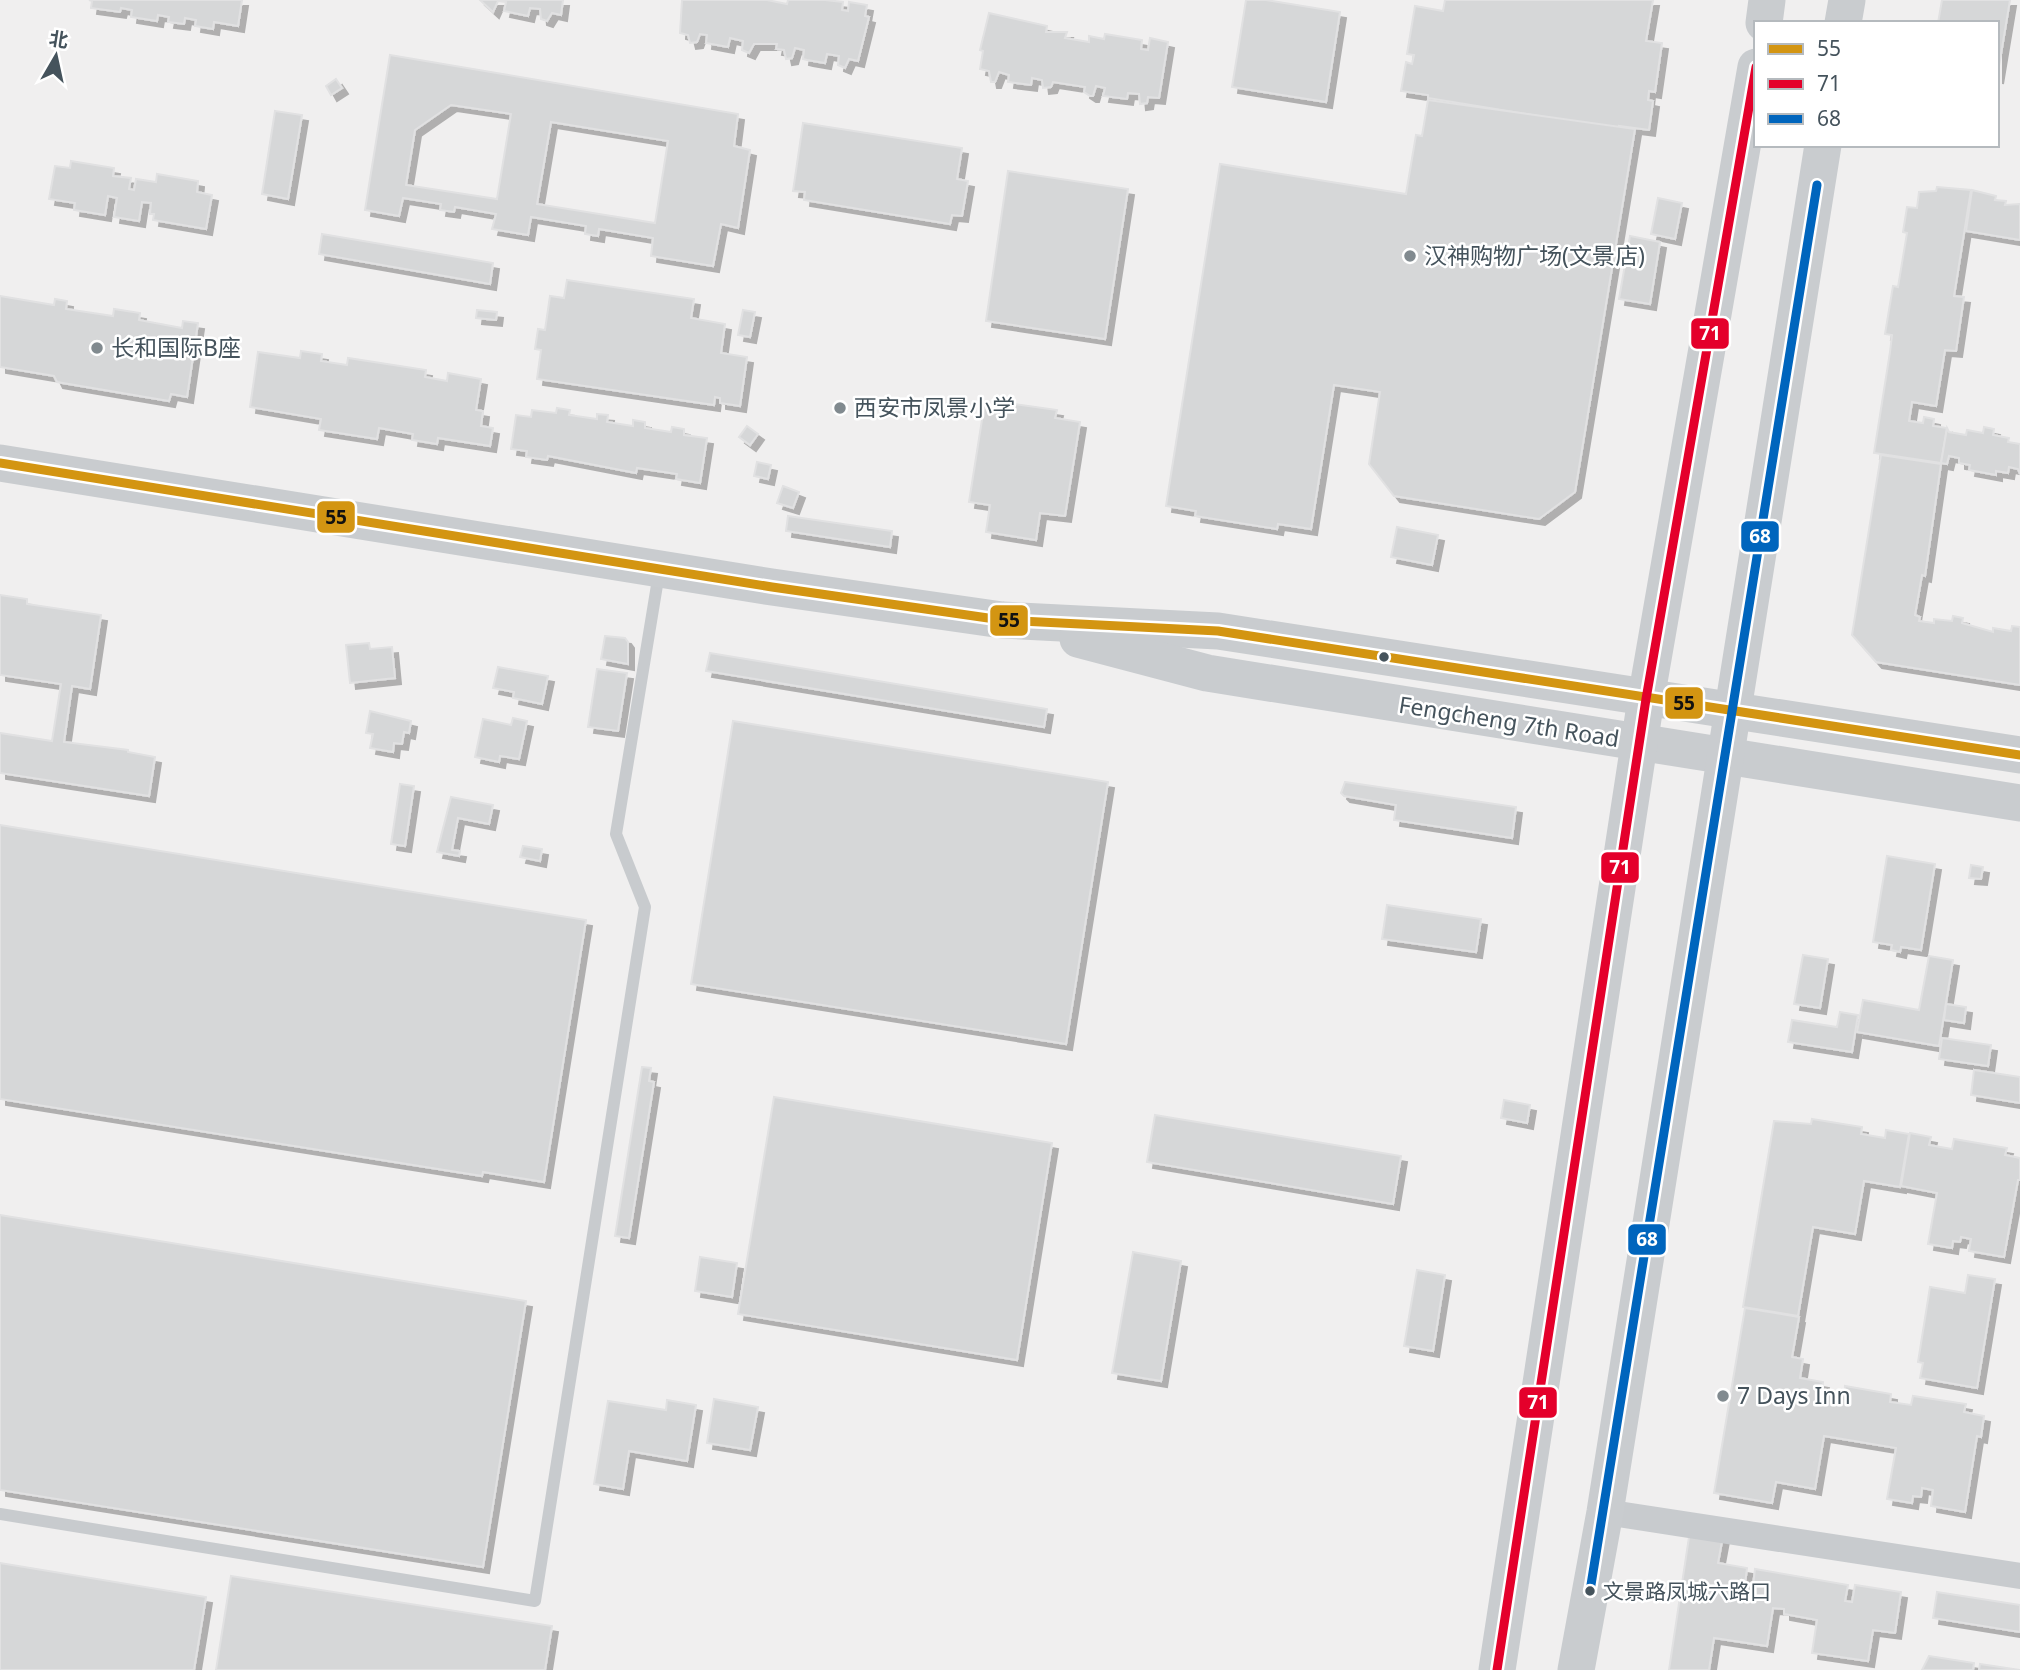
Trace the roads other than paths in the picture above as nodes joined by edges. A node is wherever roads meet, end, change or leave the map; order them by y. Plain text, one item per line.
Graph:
1 (1768, 0) edge
2 (1847, 0) edge
3 (1763, 21) edge
4 (1843, 21) edge
5 (1754, 78) edge
6 (1823, 147) edge
7 (0, 463) edge
8 (660, 568) junction
9 (1002, 620) junction
10 (1646, 699) junction
11 (1732, 709) junction
12 (1639, 743) junction
13 (2020, 755) edge
14 (1724, 756) junction
15 (2020, 803) edge
16 (1605, 1512) junction
17 (0, 1514) edge
18 (2020, 1576) edge
19 (1497, 1670) edge
20 (1576, 1670) edge

1 - 3 main road
2 - 4 main road
5 - 10 main road
6 - 11 main road
7 - 8 main road, Fengcheng 7th Road
8 - 9 main road, Fengcheng 7th Road
8 - 17 lane
9 - 10 main road, Fengcheng 7th Road
9 - 12 main road, Fengcheng 7th Road
10 - 11 main road, Fengcheng 7th Road
10 - 12 main road
11 - 13 main road, Fengcheng 7th Road
11 - 14 main road
12 - 14 main road, Fengcheng 7th Road
12 - 19 main road
14 - 15 main road, Fengcheng 7th Road
14 - 16 main road
16 - 18 street
16 - 20 main road

